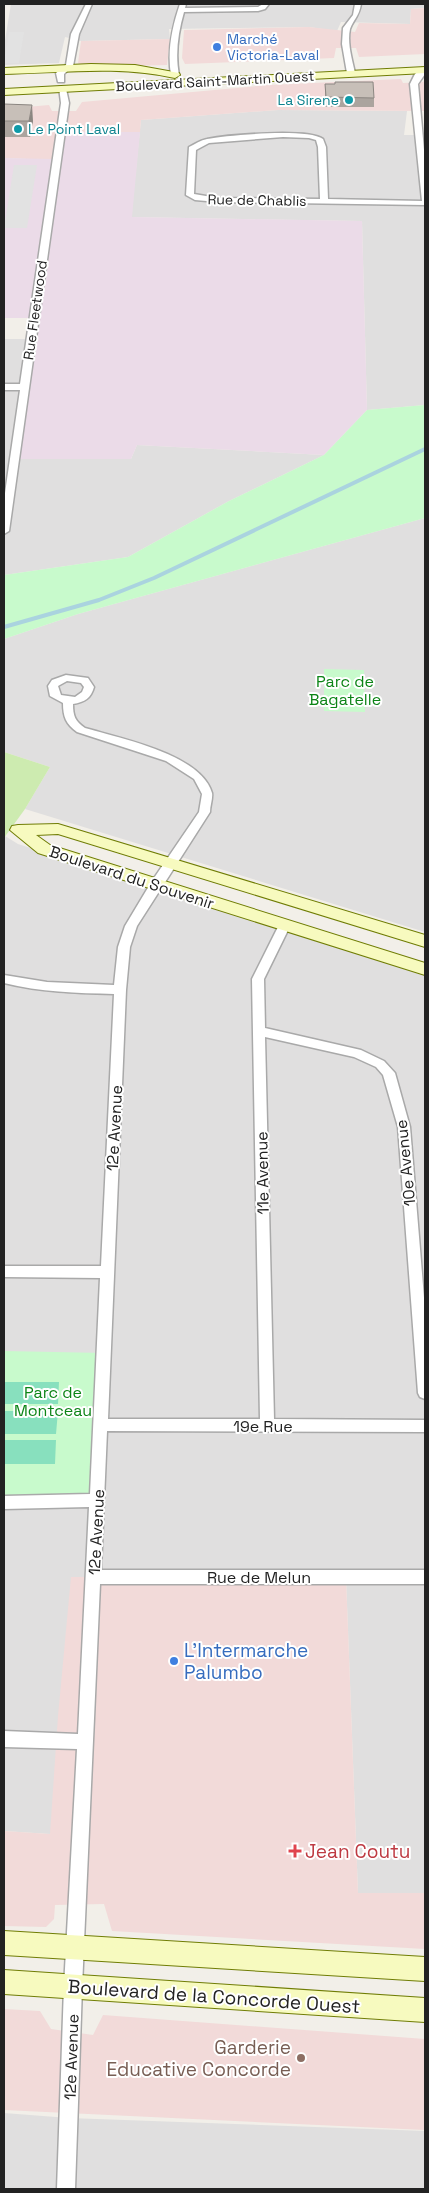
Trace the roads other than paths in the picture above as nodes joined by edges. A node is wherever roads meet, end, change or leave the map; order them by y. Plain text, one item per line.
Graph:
1 (89, 4) edge
2 (266, 4) edge
3 (358, 4) edge
4 (183, 7) edge
5 (425, 61) edge
6 (66, 69) junction
7 (350, 69) junction
8 (425, 70) edge
9 (4, 71) edge
10 (176, 79) junction
11 (4, 83) edge
12 (62, 89) junction
13 (4, 92) edge
14 (35, 102) dead end
15 (422, 134) edge
16 (425, 199) edge
17 (324, 201) junction
18 (425, 203) edge
19 (4, 386) edge
20 (24, 387) junction
21 (4, 531) edge
22 (68, 701) dead end
23 (170, 863) junction
24 (156, 884) junction
25 (284, 926) junction
26 (425, 941) edge
27 (425, 969) edge
28 (4, 980) edge
29 (120, 990) junction
30 (259, 1031) junction
31 (4, 1270) edge
32 (108, 1272) junction
33 (425, 1393) edge
34 (101, 1425) junction
35 (267, 1426) junction
36 (425, 1426) edge
37 (97, 1500) junction
38 (4, 1502) edge
39 (94, 1577) junction
40 (425, 1577) edge
41 (4, 1739) edge
42 (86, 1742) junction
43 (4, 1943) edge
44 (75, 1948) junction
45 (425, 1969) edge
46 (4, 1982) edge
47 (73, 1987) junction
48 (425, 2010) edge
49 (66, 2189) edge

1 - 6 street
2 - 4 street
3 - 7 street
4 - 10 street
5 - 7 street, Boulevard Saint-Martin Ouest
6 - 9 street
6 - 10 street
6 - 12 street
7 - 8 street, Boulevard Saint-Martin Ouest
7 - 10 street, Boulevard Saint-Martin Ouest
8 - 15 street
10 - 12 street, Boulevard Saint-Martin Ouest
10 - 12 street
11 - 12 street, Boulevard Saint-Martin Ouest
12 - 13 street, Boulevard Saint-Martin Ouest
12 - 14 street
12 - 20 street, Rue Fleetwood
15 - 16 street
17 - 17 street, Rue de Chablis
17 - 18 street, Rue de Chablis
19 - 20 street
20 - 21 street, Rue Fleetwood
22 - 23 street, 12e Avenue
23 - 24 street, 12e Avenue
23 - 24 street, Boulevard du Souvenir
23 - 26 street, Boulevard du Souvenir
24 - 25 street, Boulevard du Souvenir
24 - 29 street, 12e Avenue
25 - 27 street, Boulevard du Souvenir
25 - 30 street, 11e Avenue
28 - 29 street
29 - 32 street, 12e Avenue
30 - 33 street, 10e Avenue
30 - 35 street, 11e Avenue
31 - 32 street
32 - 34 street, 12e Avenue
34 - 35 street, 19e Rue
34 - 37 street, 12e Avenue
35 - 36 street, 19e Rue
37 - 38 street
37 - 39 street, 12e Avenue
39 - 40 street, Rue de Melun
39 - 42 street, 12e Avenue
41 - 42 street
42 - 44 street, 12e Avenue
43 - 44 street
44 - 45 street
44 - 47 street, 12e Avenue
46 - 47 street, Boulevard de la Concorde Ouest
47 - 48 street, Boulevard de la Concorde Ouest
47 - 49 street, 12e Avenue

